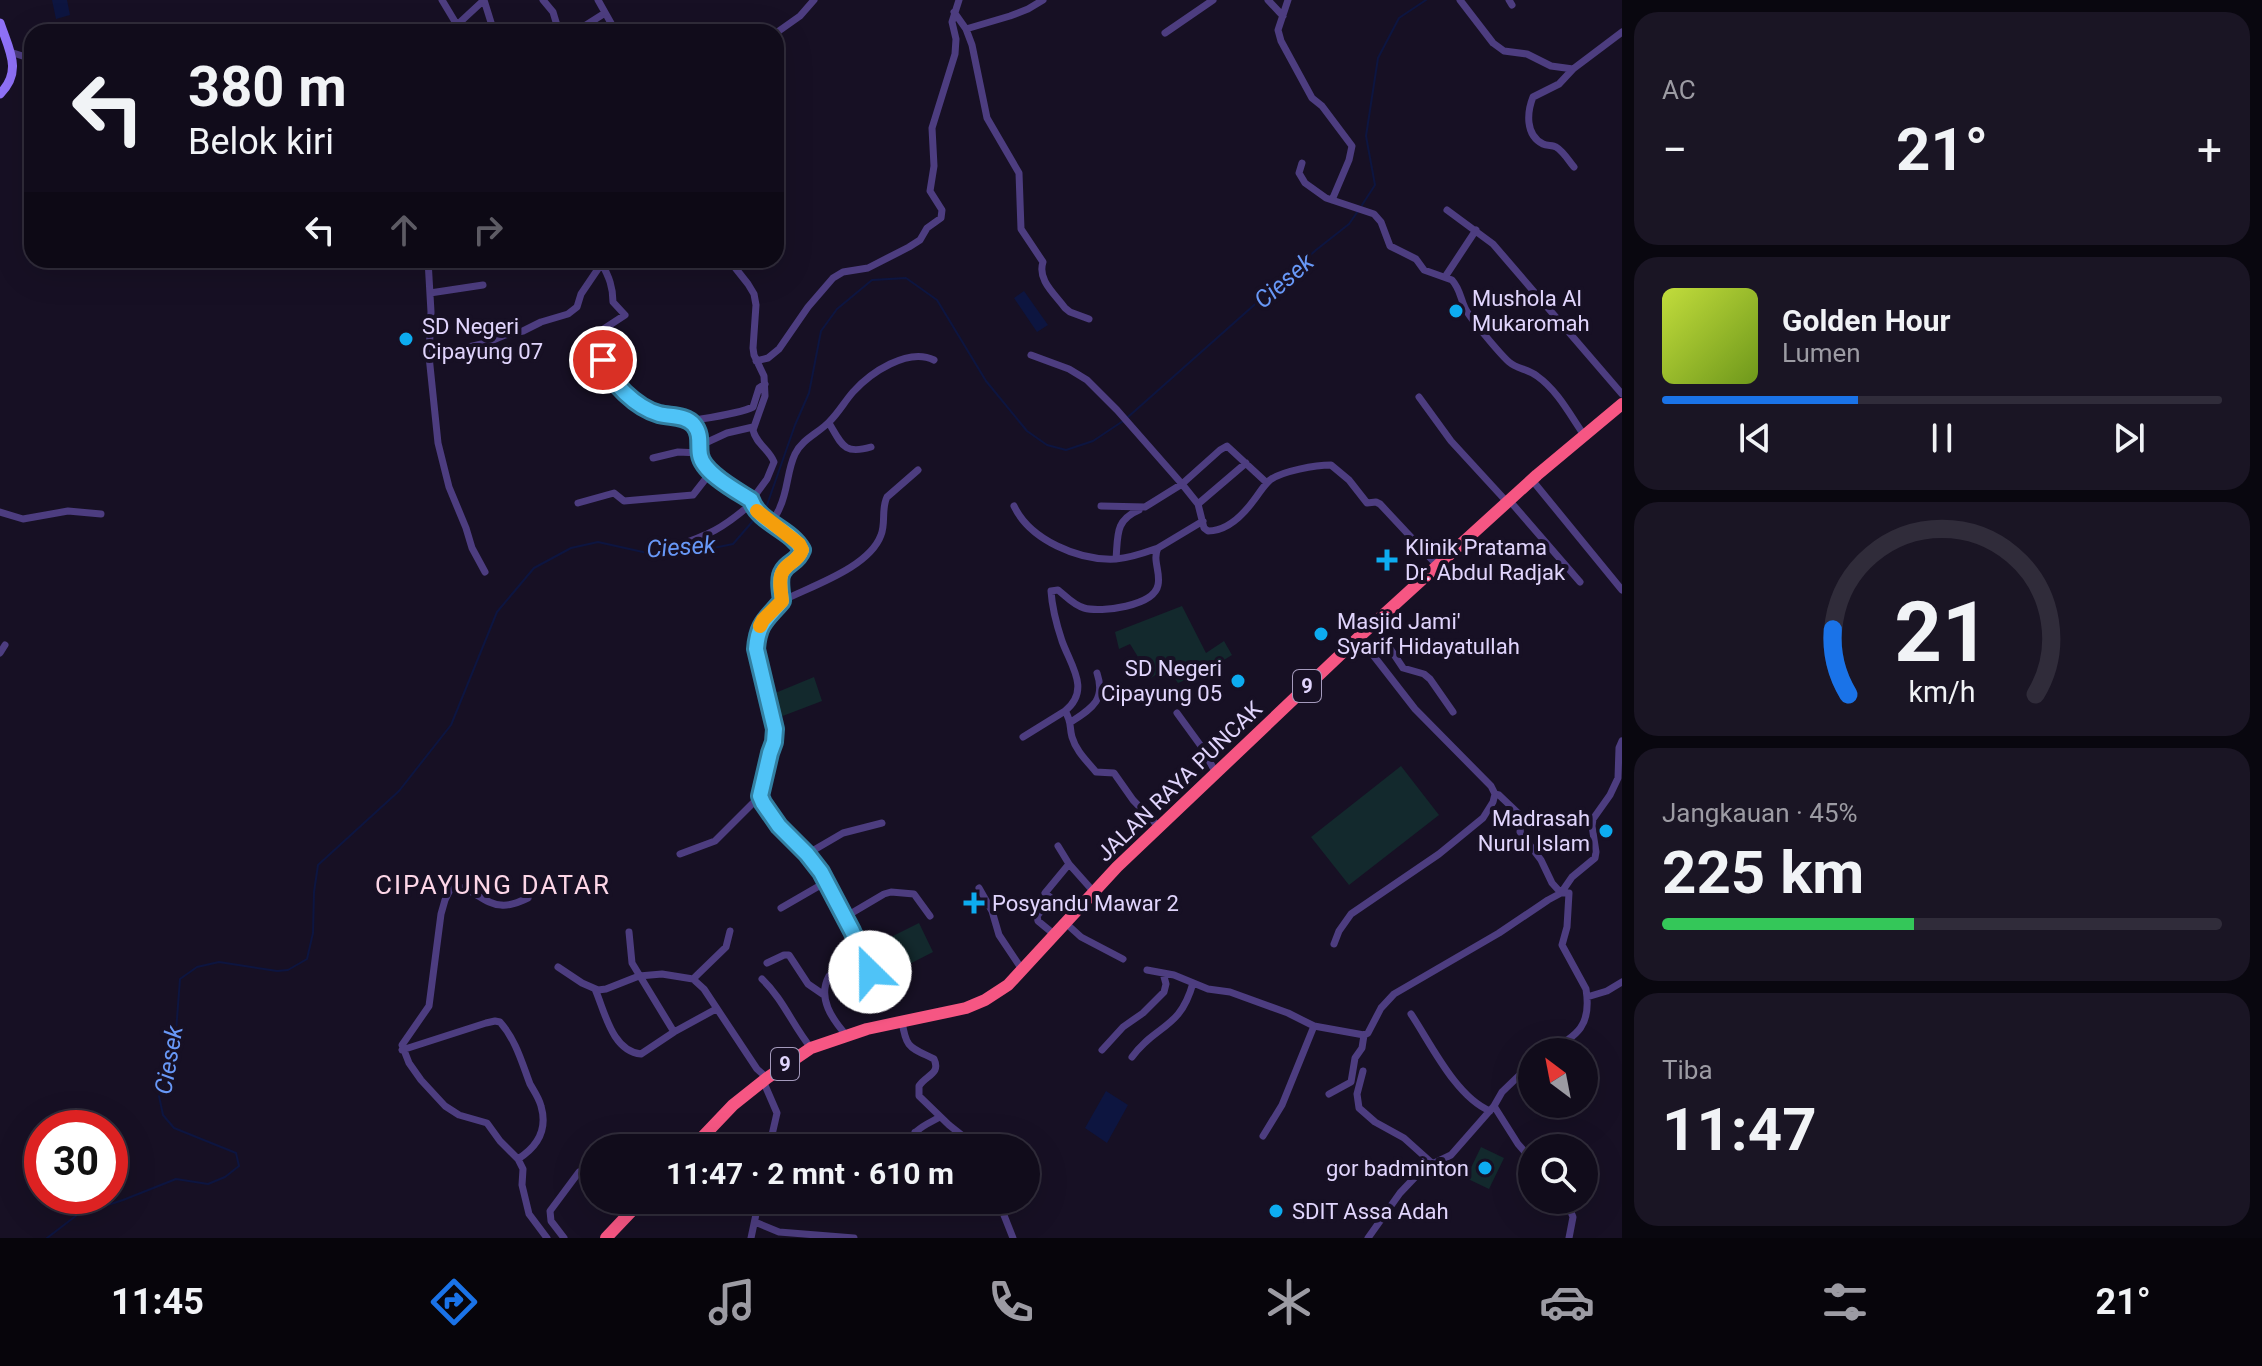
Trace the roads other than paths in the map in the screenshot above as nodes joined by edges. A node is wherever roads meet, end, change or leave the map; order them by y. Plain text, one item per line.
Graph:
1 (442, 0) edge
2 (543, 0) edge
3 (598, 0) edge
4 (814, 0) edge
5 (959, 0) edge
6 (1043, 0) edge
7 (1213, 0) edge
8 (1268, 0) edge
9 (1288, 0) edge
10 (1460, 0) edge
11 (954, 12) junction
12 (605, 13) junction
13 (1283, 16) junction
14 (0, 23) edge
15 (456, 24) edge
16 (458, 24) edge
17 (492, 24) edge
18 (557, 24) edge
19 (588, 24) edge
20 (611, 24) edge
21 (784, 27) edge
22 (966, 29) junction
23 (1622, 32) edge
24 (1165, 33) dead end
25 (10, 52) junction
26 (24, 56) edge
27 (1573, 69) junction
28 (0, 94) edge
29 (1302, 163) dead end
30 (1574, 167) dead end
31 (1335, 202) junction
32 (1447, 210) dead end
33 (1476, 230) junction
34 (428, 268) edge
35 (598, 268) edge
36 (605, 268) edge
37 (735, 268) edge
38 (1445, 277) junction
39 (483, 285) dead end
40 (430, 293) junction
41 (1089, 319) dead end
42 (1031, 355) dead end
43 (429, 356) junction
44 (934, 360) dead end
45 (756, 361) junction
46 (765, 384) junction
47 (1622, 394) edge
48 (1419, 397) dead end
49 (1622, 404) edge
50 (689, 421) junction
51 (829, 423) junction
52 (753, 427) junction
53 (1584, 435) junction
54 (871, 447) dead end
55 (700, 449) junction
56 (653, 458) dead end
57 (1246, 463) junction
58 (918, 470) dead end
59 (711, 472) junction
60 (1532, 480) junction
61 (1267, 483) junction
62 (1182, 484) junction
63 (1508, 501) junction
64 (578, 503) dead end
65 (752, 504) junction
66 (1198, 504) junction
67 (1014, 506) dead end
68 (1101, 506) dead end
69 (1145, 507) junction
70 (0, 512) edge
71 (101, 514) dead end
72 (1203, 521) junction
73 (769, 522) junction
74 (673, 547) dead end
75 (1158, 548) junction
76 (1116, 559) junction
77 (1437, 565) junction
78 (485, 572) dead end
79 (1580, 582) dead end
80 (1622, 590) edge
81 (782, 601) junction
82 (1373, 623) junction
83 (1359, 637) junction
84 (5, 645) dead end
85 (0, 653) edge
86 (1097, 673) dead end
87 (1065, 711) junction
88 (1453, 712) dead end
89 (1177, 713) dead end
90 (1071, 722) junction
91 (1023, 737) dead end
92 (1622, 741) edge
93 (1216, 773) junction
94 (1495, 794) junction
95 (760, 796) junction
96 (882, 823) dead end
97 (1159, 827) junction
98 (1058, 846) dead end
99 (680, 854) dead end
100 (807, 854) junction
101 (1069, 864) junction
102 (826, 882) junction
103 (979, 888) dead end
104 (1093, 891) junction
105 (1561, 893) junction
106 (528, 898) dead end
107 (781, 908) dead end
108 (930, 916) dead end
109 (845, 917) junction
110 (1070, 927) dead end
111 (730, 931) dead end
112 (629, 932) dead end
113 (1055, 935) junction
114 (1334, 944) dead end
115 (861, 956) junction
116 (1123, 959) dead end
117 (767, 963) dead end
118 (558, 967) dead end
119 (1147, 970) dead end
120 (1023, 971) junction
121 (1163, 973) junction
122 (639, 976) junction
123 (693, 979) junction
124 (762, 979) dead end
125 (1622, 982) edge
126 (1193, 983) junction
127 (595, 989) junction
128 (824, 995) junction
129 (887, 997) dead end
130 (1587, 997) junction
131 (716, 1009) junction
132 (1411, 1014) dead end
133 (902, 1021) junction
134 (1314, 1026) junction
135 (674, 1032) junction
136 (1364, 1035) junction
137 (847, 1036) junction
138 (1570, 1038) edge
139 (811, 1048) junction
140 (402, 1050) junction
141 (1102, 1050) dead end
142 (1132, 1057) dead end
143 (1363, 1071) dead end
144 (1518, 1077) edge
145 (767, 1078) junction
146 (1329, 1094) dead end
147 (1492, 1108) junction
148 (940, 1117) junction
149 (915, 1132) edge
150 (705, 1134) edge
151 (772, 1134) edge
152 (959, 1134) edge
153 (1263, 1136) dead end
154 (1518, 1144) edge
155 (518, 1159) junction
156 (1433, 1164) junction
157 (579, 1172) dead end
158 (629, 1214) edge
159 (756, 1214) edge
160 (1004, 1214) edge
161 (1572, 1214) edge
162 (755, 1222) junction
163 (547, 1238) edge
164 (564, 1238) edge
165 (606, 1238) edge
166 (751, 1238) edge
167 (854, 1238) edge
168 (1013, 1238) edge
169 (1368, 1238) edge
170 (1569, 1238) edge

1 - 15 street
2 - 18 street
3 - 12 street
4 - 21 street
5 - 11 street
6 - 22 street
7 - 24 street
8 - 13 street
9 - 13 street
10 - 27 street
11 - 22 street
11 - 45 street
12 - 19 street
12 - 20 street
13 - 31 street
14 - 25 street
16 - 17 street
22 - 41 street
23 - 27 street
25 - 26 street
25 - 28 street
27 - 30 street
29 - 31 street
31 - 38 street
32 - 33 street
33 - 38 street
33 - 47 street
34 - 40 street
35 - 43 street
36 - 50 street
37 - 45 street
38 - 53 street
39 - 40 street
40 - 43 street
42 - 62 street
43 - 78 street
44 - 51 street
45 - 46 street
46 - 50 street
46 - 52 street
48 - 63 street
49 - 53 highway, JALAN RAYA PUNCAK / 9
50 - 55 street
51 - 54 street
51 - 73 street
52 - 55 street
52 - 65 street
53 - 60 highway, JALAN RAYA PUNCAK / 9
55 - 56 street
55 - 59 street
57 - 61 street
57 - 62 street
57 - 66 street
58 - 81 street
59 - 64 street
59 - 65 street
60 - 63 highway, JALAN RAYA PUNCAK / 9
60 - 80 street
61 - 72 street
61 - 77 street
62 - 66 street
62 - 69 street
63 - 77 highway, JALAN RAYA PUNCAK / 9
63 - 79 street
65 - 73 street
65 - 74 street
66 - 72 street
67 - 76 street
68 - 69 street
69 - 76 street
70 - 71 street
72 - 75 street
73 - 81 street
75 - 76 street
75 - 87 street
77 - 82 highway, JALAN RAYA PUNCAK / 9
81 - 95 street
82 - 83 highway, JALAN RAYA PUNCAK / 9
82 - 88 street
83 - 93 highway, JALAN RAYA PUNCAK / 9
83 - 94 street
84 - 85 street
86 - 90 street
87 - 90 street
87 - 91 street
89 - 93 street
90 - 97 street
92 - 105 street
93 - 97 highway, JALAN RAYA PUNCAK / 9
94 - 105 street
94 - 114 street
95 - 99 street
95 - 100 street
96 - 100 street
97 - 104 highway, JALAN RAYA PUNCAK / 9
98 - 101 street
100 - 102 street
101 - 104 street
101 - 113 street
102 - 107 street
102 - 109 street
103 - 120 street
104 - 113 highway, JALAN RAYA PUNCAK / 9
105 - 130 street
105 - 136 street
106 - 140 street
108 - 109 street
109 - 115 street
110 - 116 street
111 - 123 street
112 - 122 street
113 - 120 highway, JALAN RAYA PUNCAK / 9
115 - 128 street
115 - 129 street
117 - 128 street
118 - 127 street
119 - 121 street
120 - 133 highway, JALAN RAYA PUNCAK / 9
121 - 126 street
121 - 141 street
122 - 123 street
122 - 127 street
122 - 135 street
123 - 131 street
124 - 139 street
125 - 130 street
126 - 134 street
126 - 142 street
127 - 135 street
128 - 137 street
130 - 138 street
131 - 135 street
131 - 145 street
132 - 147 street
133 - 137 highway, JALAN RAYA PUNCAK / 9
133 - 148 street
134 - 136 street
134 - 153 street
136 - 146 street
137 - 139 highway, JALAN RAYA PUNCAK / 9
139 - 145 highway, JALAN RAYA PUNCAK / 9
140 - 155 street
140 - 155 street
143 - 156 street
144 - 147 street
145 - 150 highway, JALAN RAYA PUNCAK / 9
145 - 151 street
147 - 154 street
147 - 156 street
148 - 149 street
148 - 152 street
155 - 163 street
156 - 169 street
157 - 164 street
158 - 165 highway
159 - 162 street
160 - 168 street
161 - 170 street
162 - 166 street
162 - 167 street

